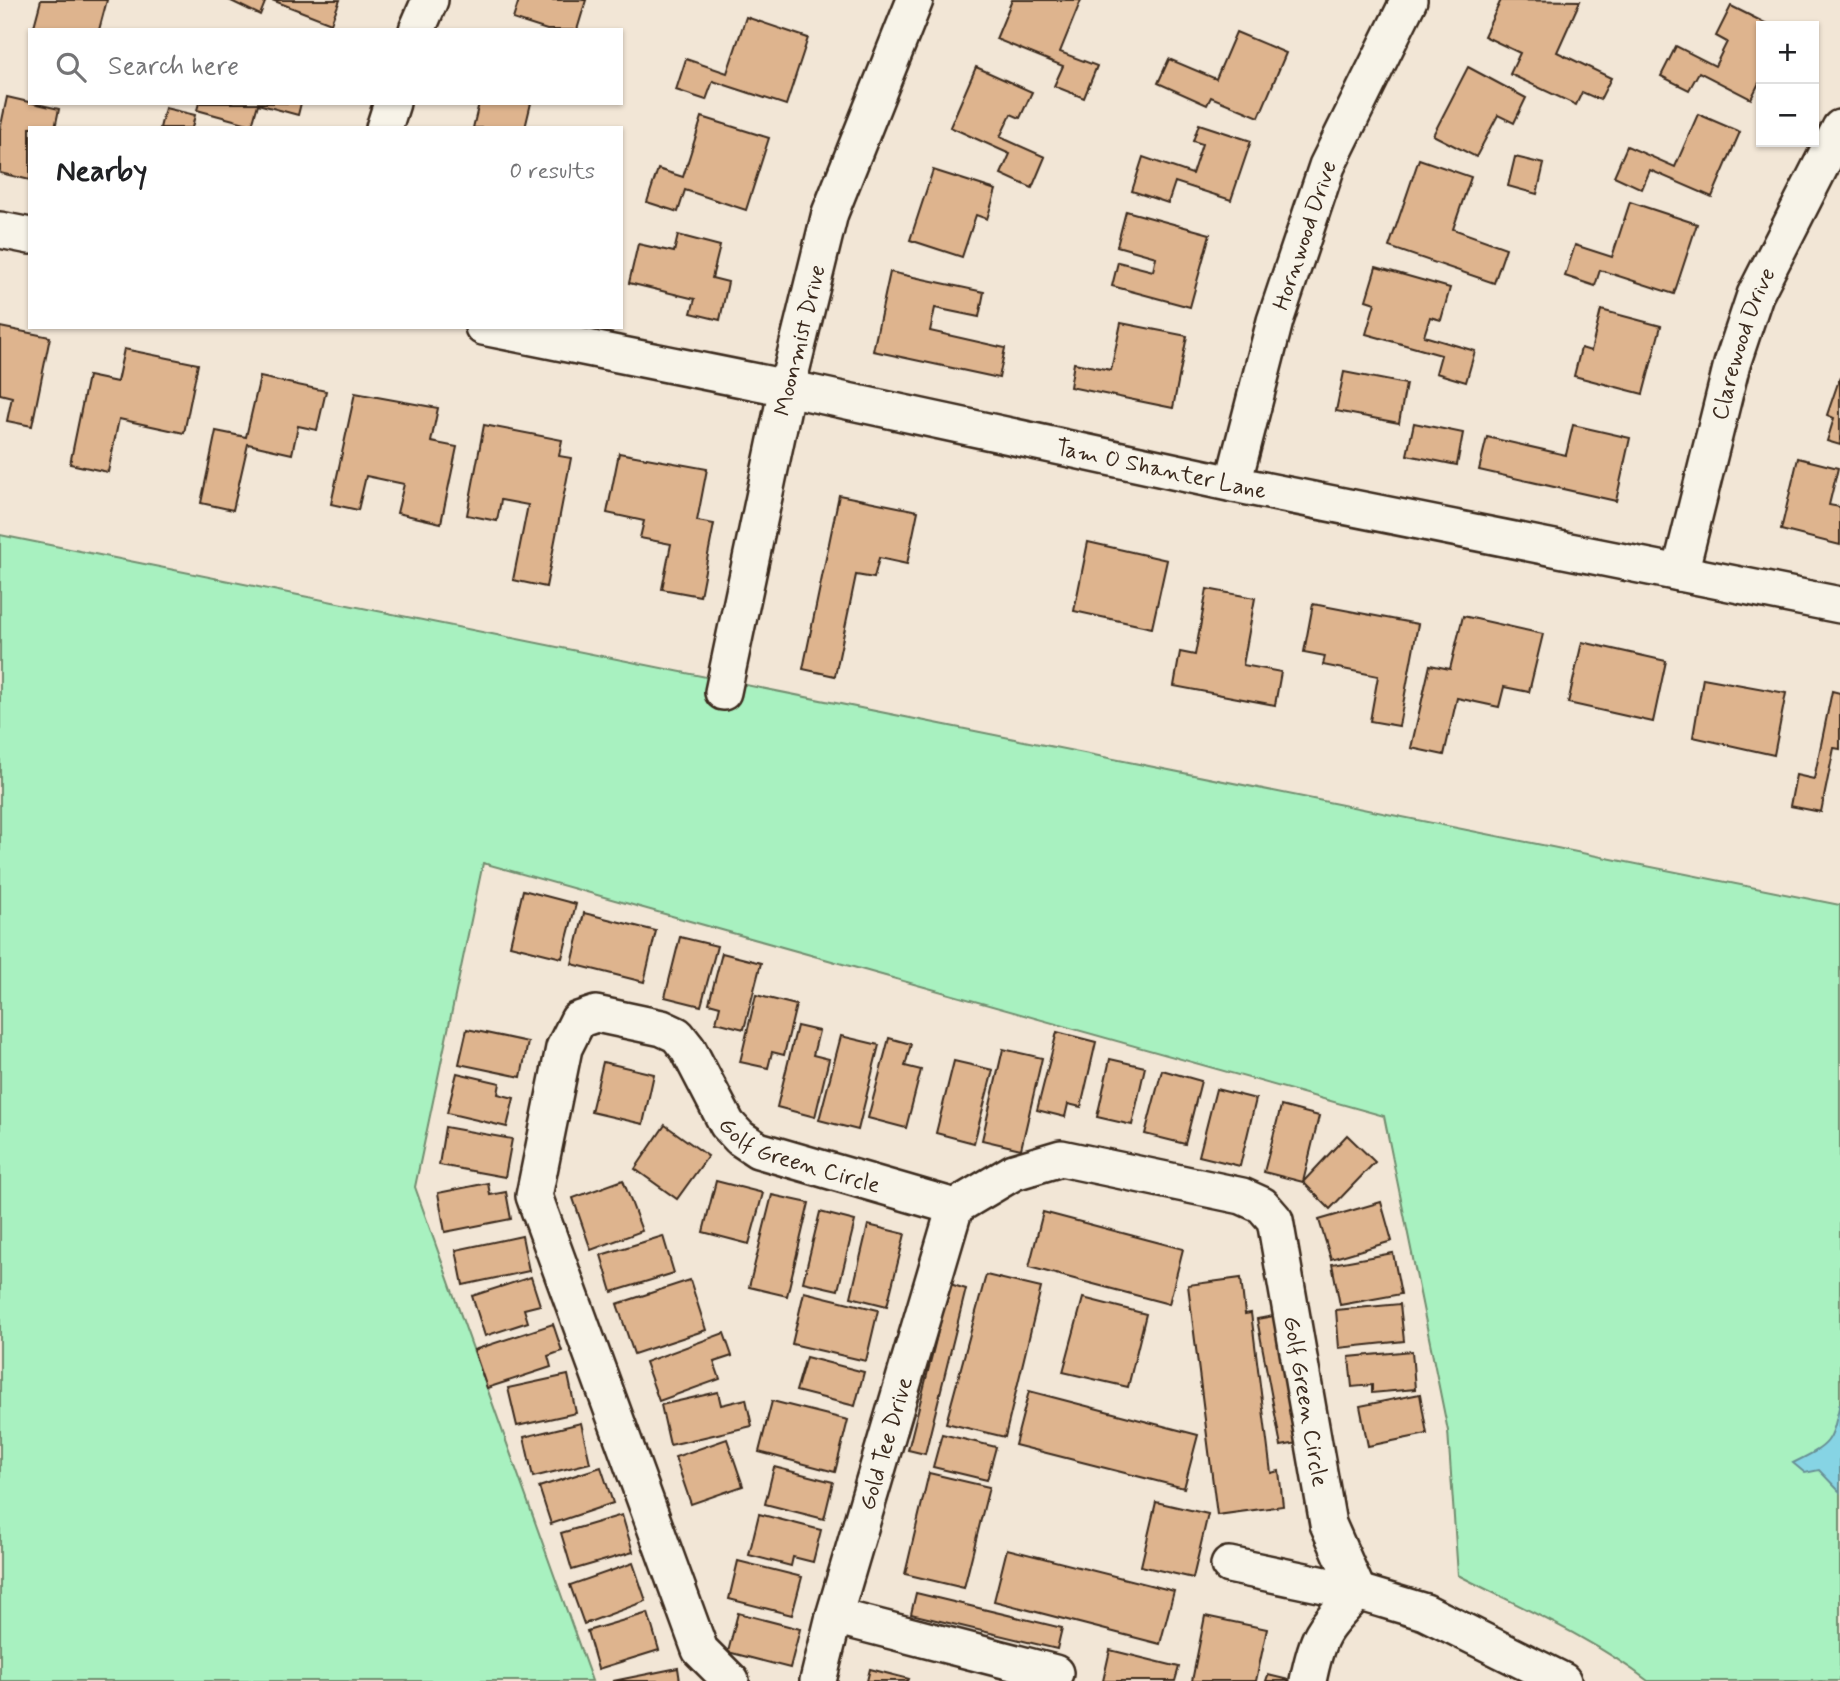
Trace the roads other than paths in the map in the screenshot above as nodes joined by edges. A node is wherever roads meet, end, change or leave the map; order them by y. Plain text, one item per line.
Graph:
1 (430, 0) edge
2 (915, 0) edge
3 (1409, 0) edge
4 (417, 28) edge
5 (391, 105) edge
6 (385, 126) edge
7 (1840, 128) edge
8 (0, 230) edge
9 (28, 236) edge
10 (493, 329) edge
11 (787, 388) junction
12 (1233, 484) junction
13 (1680, 573) junction
14 (1840, 605) edge
15 (723, 692) dead end
16 (955, 1207) junction
17 (1229, 1564) dead end
18 (1358, 1592) junction
19 (834, 1616) junction
20 (1055, 1673) dead end
21 (730, 1681) edge
22 (818, 1681) edge
23 (1308, 1681) edge
24 (1563, 1681) edge

1 - 4 street
2 - 11 street, Moonmist Drive
3 - 12 street, Hornwood Drive
5 - 6 street
7 - 13 street, Clarewood Drive
8 - 9 street
10 - 11 street, Tam O Shanter Lane
11 - 12 street, Tam O Shanter Lane
11 - 15 street, Moonmist Drive
12 - 13 street, Tam O Shanter Lane
13 - 14 street, Tam O Shanter Lane
16 - 18 street, Golf Green Circle
16 - 19 street, Gold Tee Drive
16 - 21 street, Golf Green Circle
17 - 18 street
18 - 23 street
18 - 24 street
19 - 20 street
19 - 22 street, Gold Tee Drive

